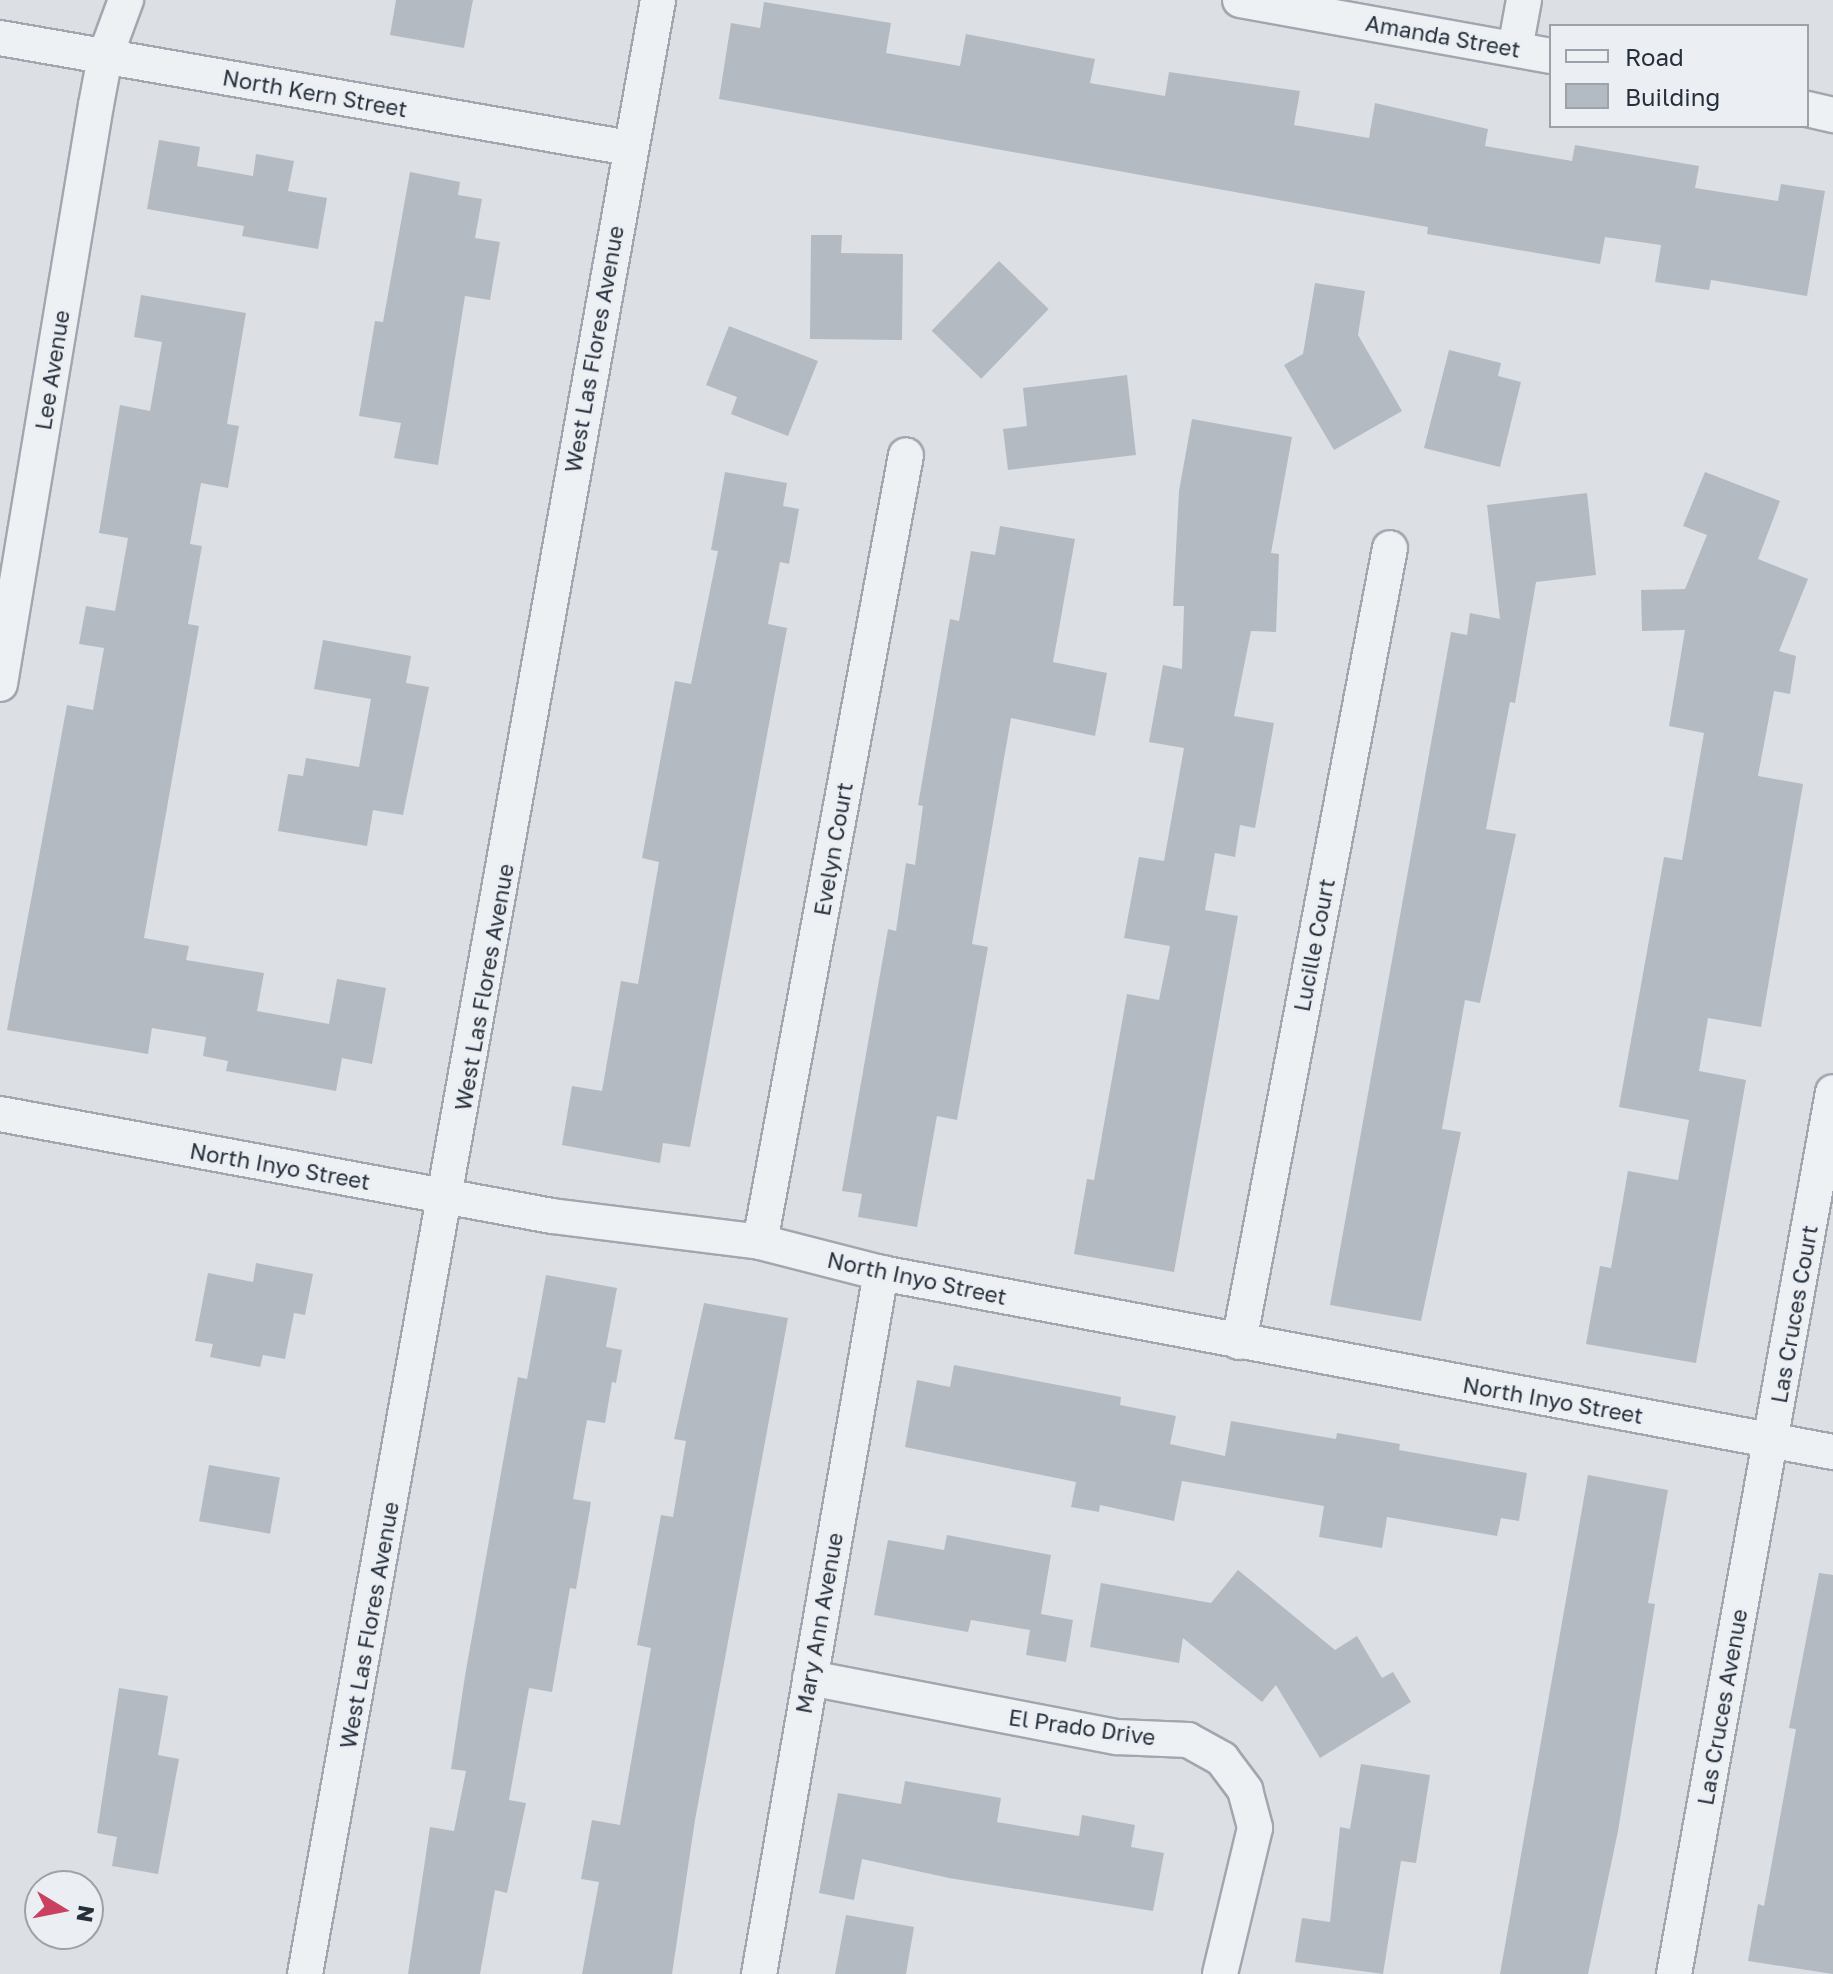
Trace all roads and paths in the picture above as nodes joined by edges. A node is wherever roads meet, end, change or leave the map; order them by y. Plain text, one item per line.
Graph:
1 (126, 0) edge
2 (658, 0) edge
3 (1240, 0) edge
4 (1524, 0) edge
5 (0, 38) edge
6 (1515, 49) junction
7 (1549, 56) edge
8 (105, 57) junction
9 (1809, 109) edge
10 (1833, 115) edge
11 (629, 148) junction
12 (906, 455) dead end
13 (1390, 548) dead end
14 (9, 575) edge
15 (0, 684) edge
16 (1833, 1092) edge
17 (0, 1114) edge
18 (447, 1196) junction
19 (760, 1242) junction
20 (881, 1273) junction
21 (1239, 1342) junction
22 (1771, 1440) junction
23 (1833, 1452) edge
24 (810, 1678) junction
25 (305, 1974) edge
26 (759, 1974) edge
27 (1220, 1974) edge
28 (1674, 1974) edge

1 - 8 street, Lee Avenue
2 - 11 street, West Las Flores Avenue
3 - 6 street, Amanda Street
4 - 6 street
5 - 8 street, North Kern Street
6 - 7 street, Amanda Street
8 - 11 street, North Kern Street
8 - 14 street, Lee Avenue
9 - 10 street
11 - 18 street, West Las Flores Avenue
12 - 19 street, Evelyn Court
13 - 21 street, Lucille Court
14 - 15 street, Lee Avenue
16 - 22 street, Las Cruces Court
17 - 18 street, North Inyo Street
18 - 19 street, North Inyo Street
18 - 25 street, West Las Flores Avenue
19 - 20 street, North Inyo Street
20 - 21 street, North Inyo Street
20 - 24 street, Mary Ann Avenue
21 - 22 street, North Inyo Street
22 - 23 street, North Inyo Street
22 - 28 street, Las Cruces Avenue
24 - 26 street, Mary Ann Avenue
24 - 27 street, El Prado Drive

